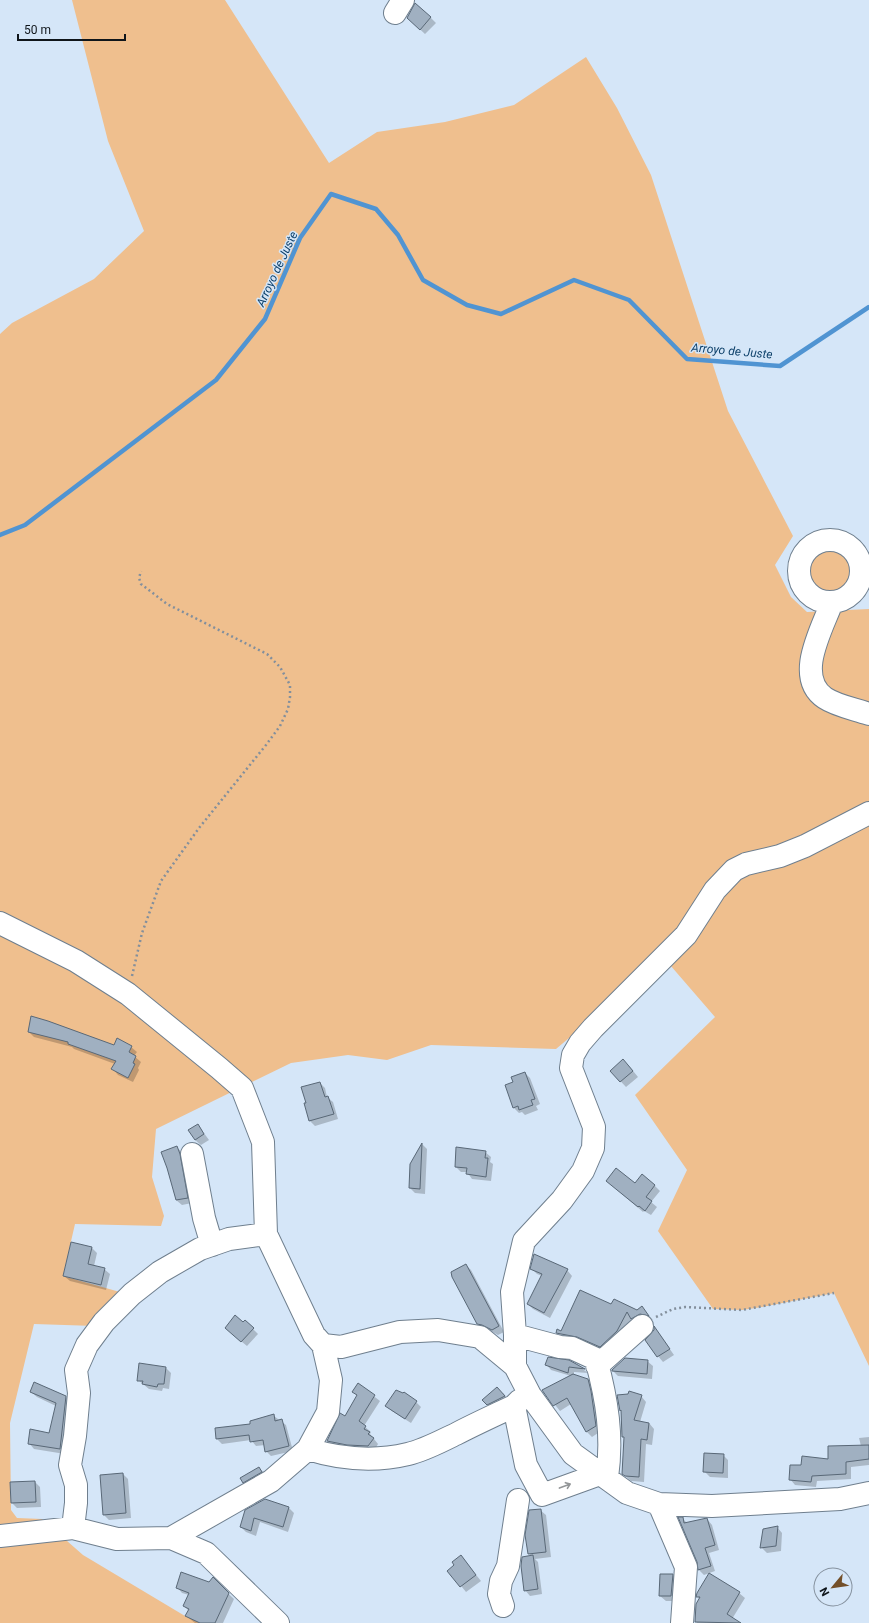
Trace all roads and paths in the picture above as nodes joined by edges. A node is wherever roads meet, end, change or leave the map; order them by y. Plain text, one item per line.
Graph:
1 (141, 570) dead end
2 (864, 578) edge
3 (832, 602) junction
4 (869, 714) edge
5 (869, 813) edge
6 (0, 923) edge
7 (128, 994) junction
8 (192, 1154) dead end
9 (266, 1234) junction
10 (212, 1245) junction
11 (834, 1293) dead end
12 (642, 1326) joint
13 (515, 1335) junction
14 (323, 1345) junction
15 (515, 1366) junction
16 (597, 1366) junction
17 (522, 1400) junction
18 (308, 1449) junction
19 (526, 1465) junction
20 (604, 1476) junction
21 (869, 1493) edge
22 (542, 1495) junction
23 (518, 1500) junction
24 (659, 1504) junction
25 (215, 1514) junction
26 (73, 1528) junction
27 (0, 1536) edge
28 (171, 1538) junction
29 (206, 1553) junction
30 (503, 1606) dead end
31 (278, 1623) edge
32 (682, 1623) edge

1 - 7 path
2 - 3 street
2 - 3 street
3 - 4 street
5 - 13 street
6 - 7 street
7 - 9 street
8 - 10 street
9 - 10 street
9 - 14 street
10 - 26 street
11 - 12 path
12 - 16 street
13 - 15 street
13 - 16 street
14 - 15 street
14 - 18 street
15 - 17 street
16 - 20 street
17 - 18 street
17 - 19 street
17 - 20 street
18 - 25 street
19 - 22 street
19 - 23 street
22 -> 20 street
20 - 24 street
21 - 24 street
22 - 23 street
23 - 30 street
24 - 32 street
25 - 28 street
25 - 29 street
26 - 27 street
26 - 28 street
28 - 29 street
29 - 31 street

